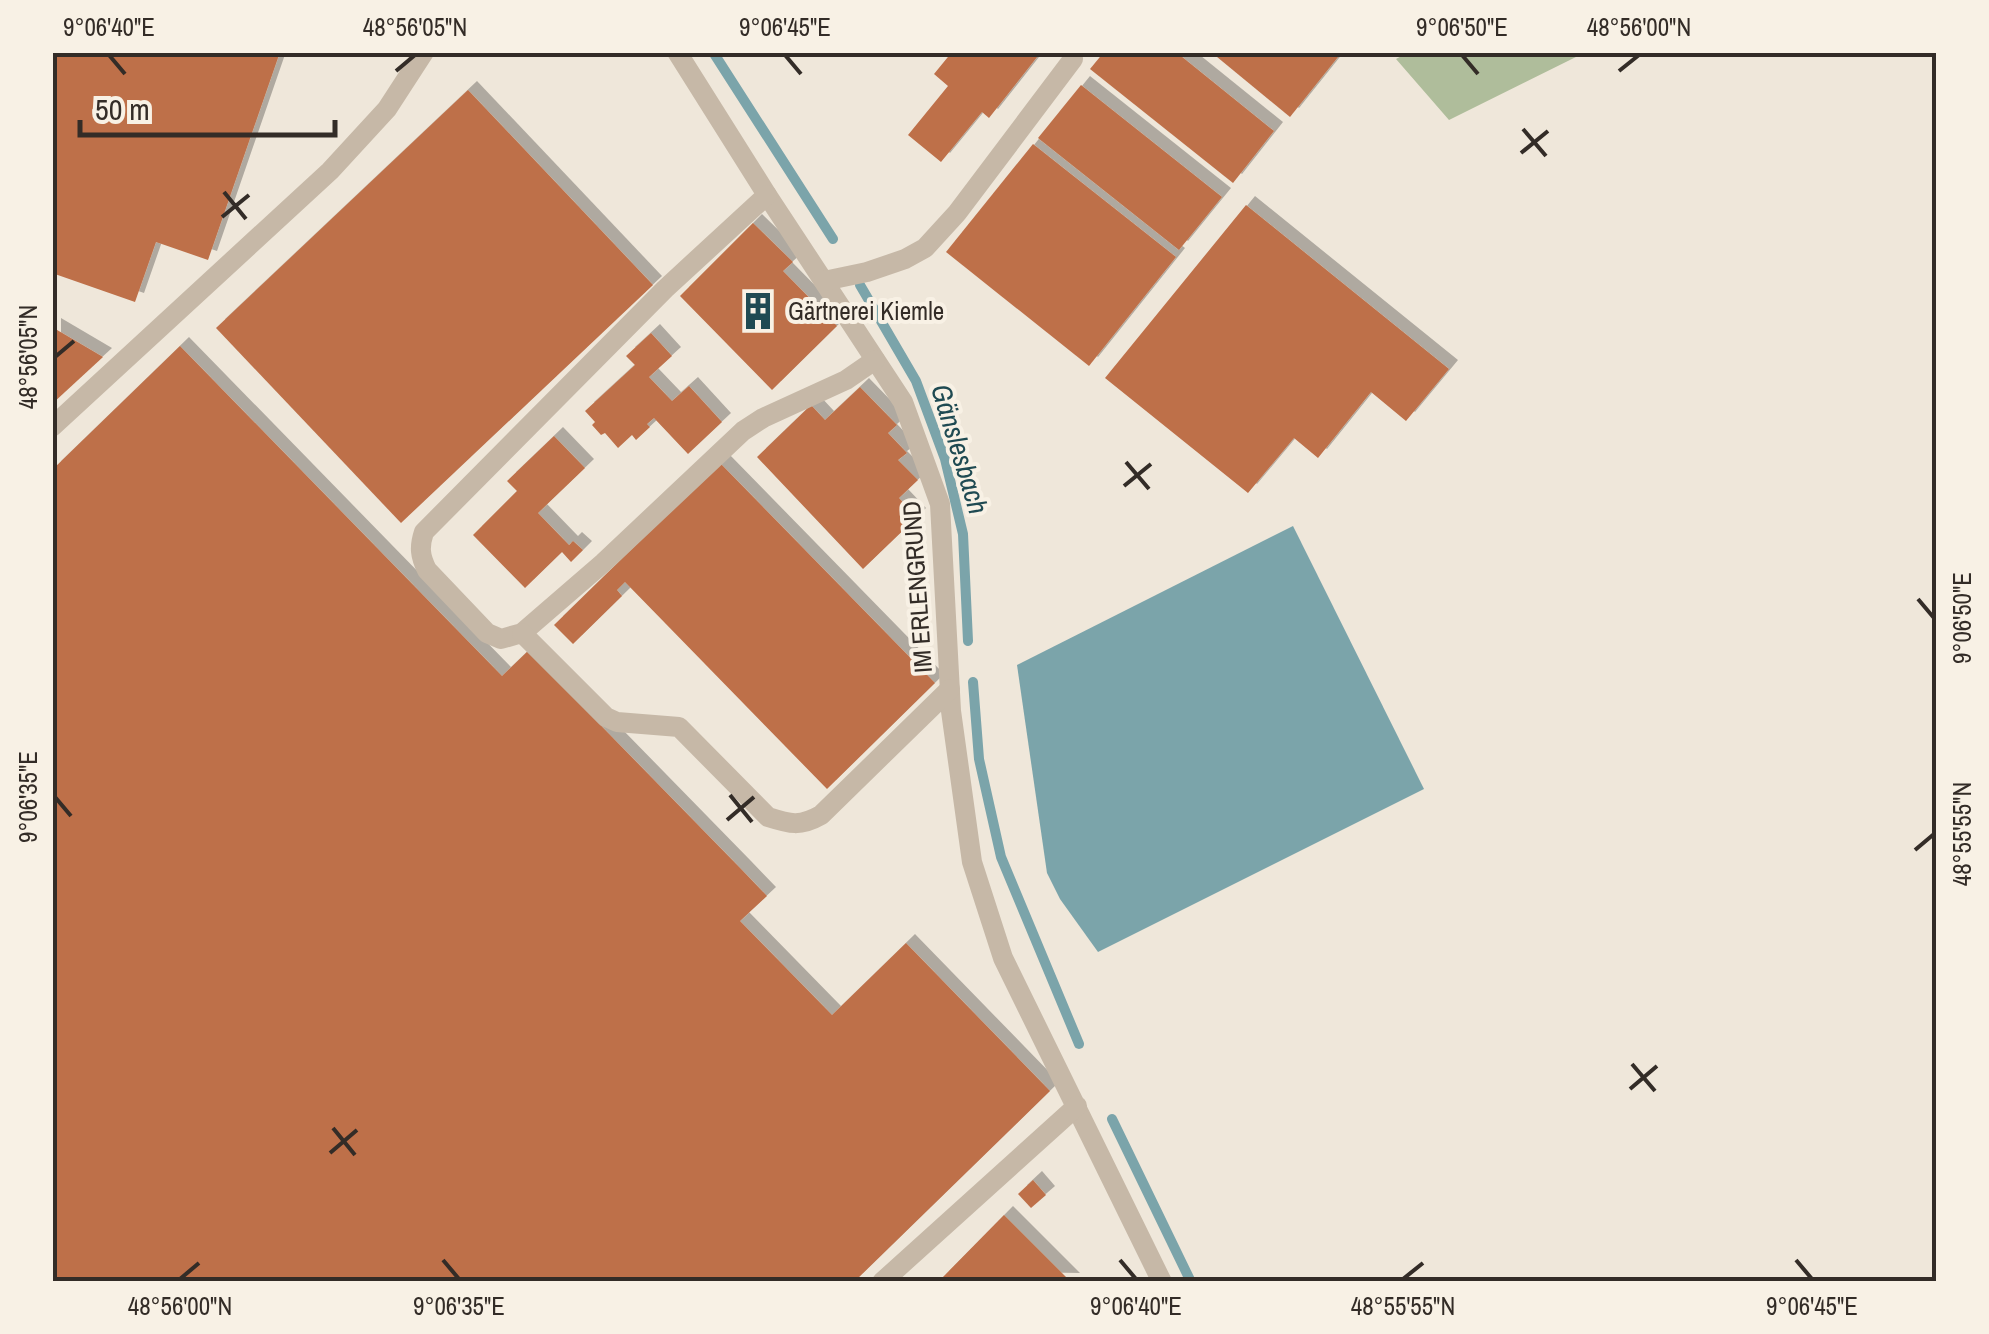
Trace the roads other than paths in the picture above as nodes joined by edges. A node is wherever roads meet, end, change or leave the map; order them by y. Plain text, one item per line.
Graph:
1 (424, 52) edge
2 (677, 52) edge
3 (1073, 60) dead end
4 (767, 195) junction
5 (824, 282) junction
6 (875, 360) junction
7 (52, 427) edge
8 (522, 633) junction
9 (950, 690) junction
10 (1077, 1106) junction
11 (882, 1282) edge
12 (1162, 1282) edge

1 - 7 lane
2 - 4 lane, IM ERLENGRUND
3 - 5 lane
4 - 5 lane, IM ERLENGRUND
4 - 8 lane
5 - 6 lane, IM ERLENGRUND
6 - 8 lane
6 - 9 lane, IM ERLENGRUND
8 - 9 lane
9 - 10 lane, IM ERLENGRUND
10 - 11 lane
10 - 12 lane, IM ERLENGRUND

